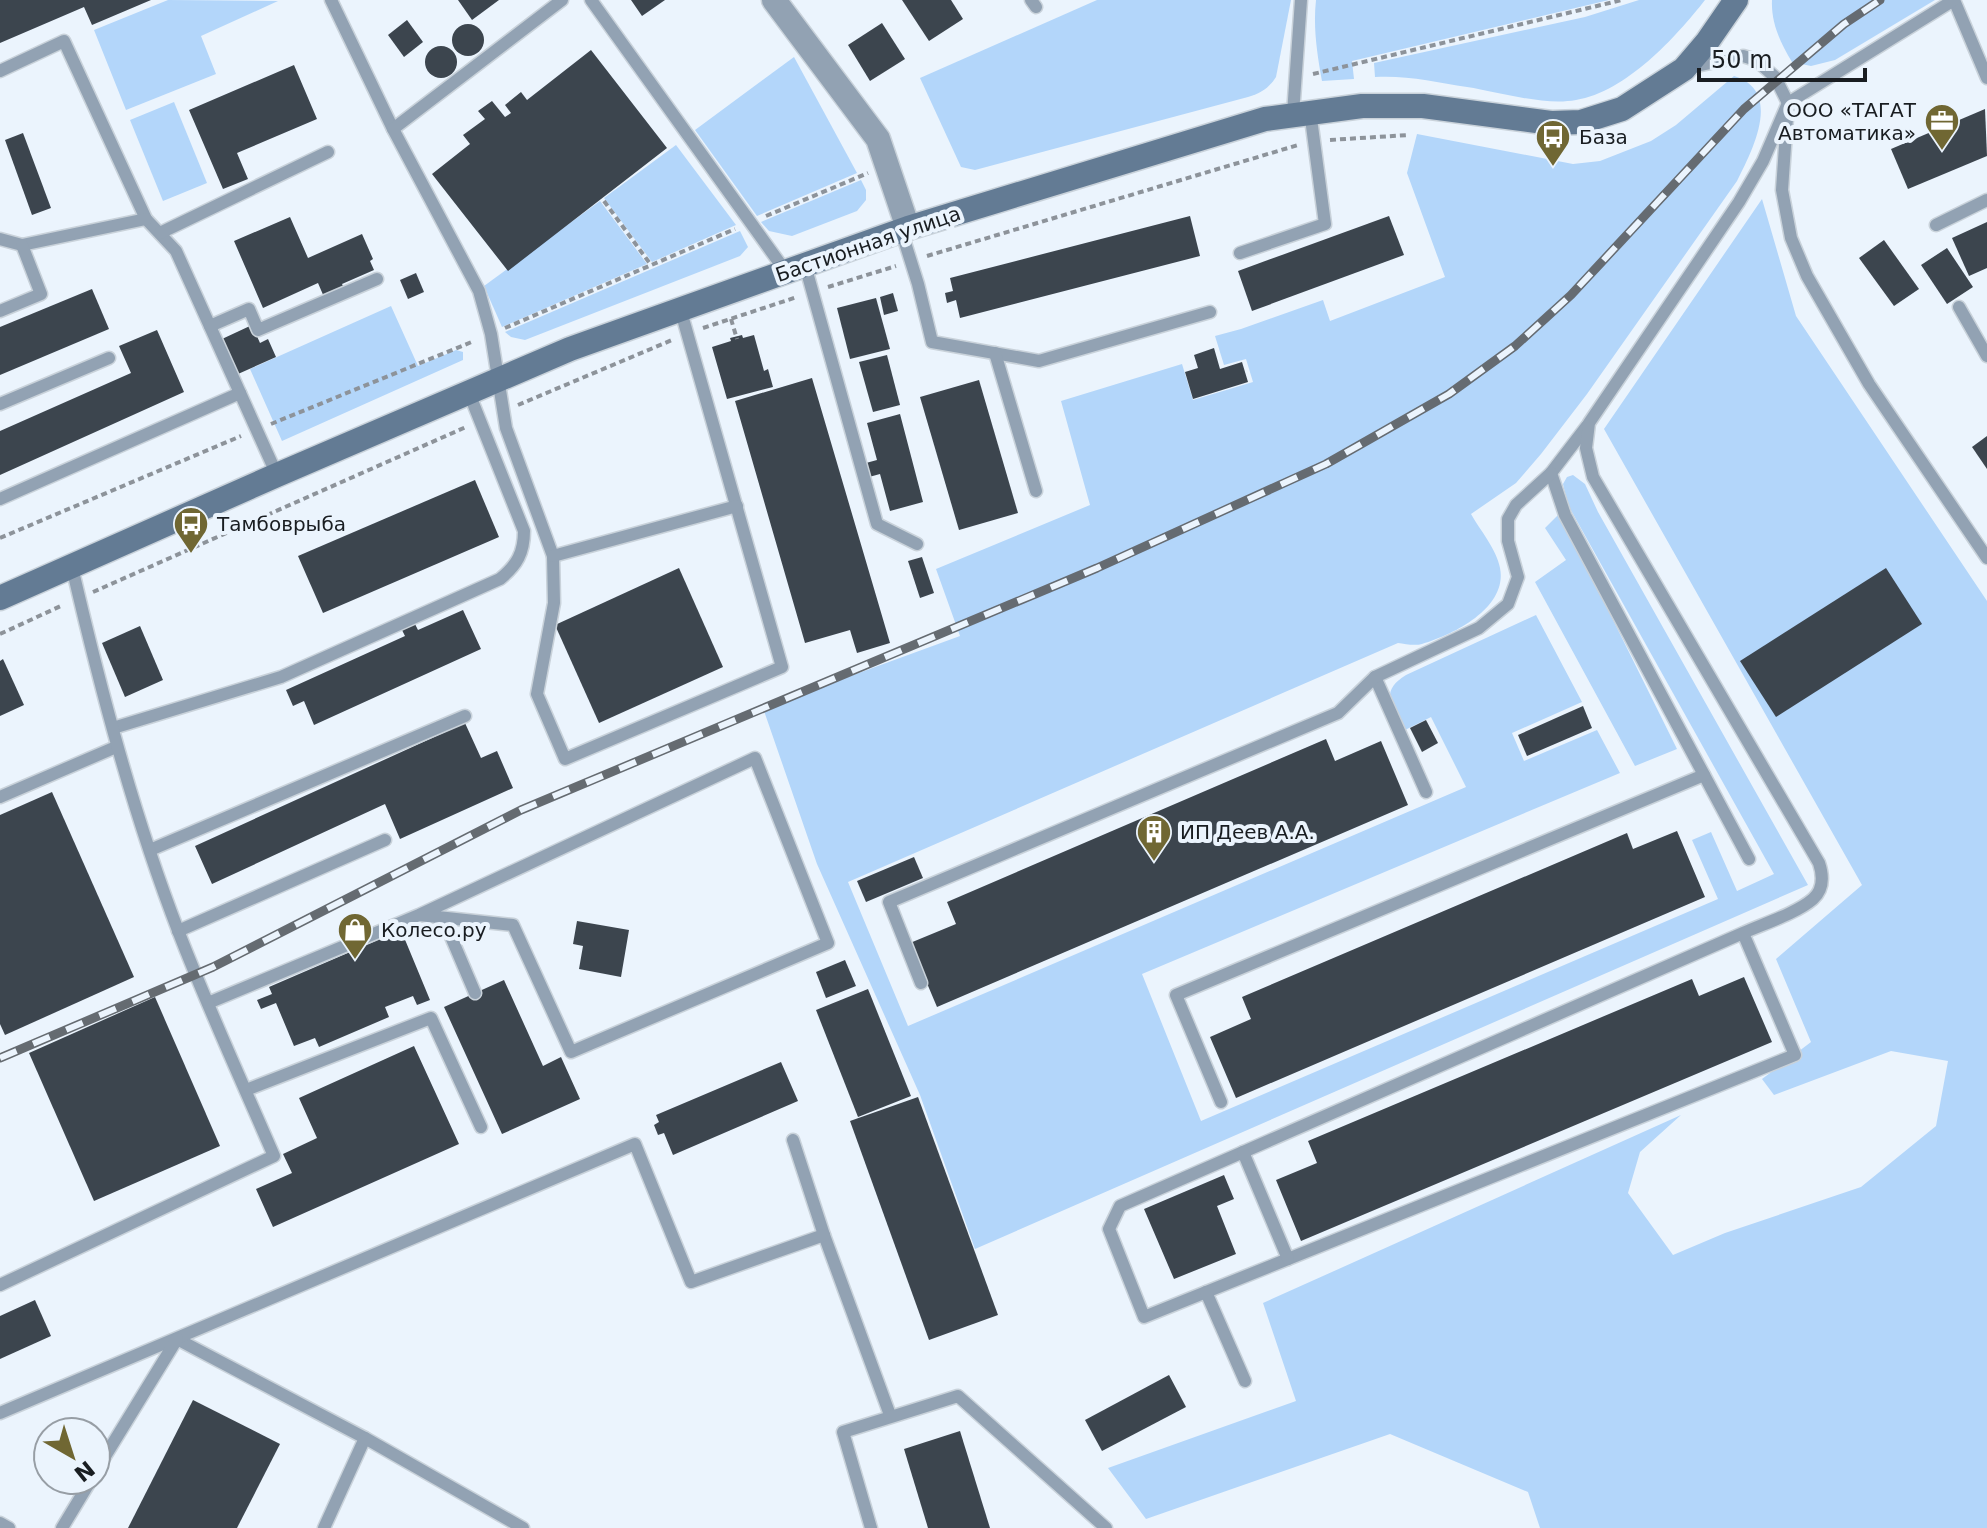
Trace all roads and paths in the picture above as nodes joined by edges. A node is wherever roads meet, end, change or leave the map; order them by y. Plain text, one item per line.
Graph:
1 (331, 0) edge
2 (562, 0) edge
3 (591, 0) edge
4 (774, 0) edge
5 (1301, 0) edge
6 (1622, 0) edge
7 (1736, 0) edge
8 (1954, 0) edge
9 (1684, 69) junction
10 (0, 71) edge
11 (1295, 78) junction
12 (1987, 78) edge
13 (1788, 103) junction
14 (1302, 112) junction
15 (393, 129) junction
16 (328, 152) dead end
17 (887, 165) junction
18 (1987, 200) edge
19 (604, 201) dead end
20 (146, 219) junction
21 (751, 222) junction
22 (1936, 225) dead end
23 (905, 229) junction
24 (160, 233) junction
25 (0, 239) edge
26 (22, 245) junction
27 (1240, 253) dead end
28 (651, 265) junction
29 (796, 268) junction
30 (377, 279) dead end
31 (1959, 307) dead end
32 (680, 308) junction
33 (0, 311) edge
34 (1210, 312) dead end
35 (731, 319) dead end
36 (210, 326) junction
37 (491, 334) junction
38 (737, 339) dead end
39 (995, 353) junction
40 (1987, 356) edge
41 (109, 358) dead end
42 (497, 381) junction
43 (240, 393) junction
44 (469, 393) junction
45 (0, 404) edge
46 (1589, 423) junction
47 (257, 429) junction
48 (1551, 473) junction
49 (277, 475) junction
50 (1036, 491) dead end
51 (0, 499) edge
52 (737, 506) junction
53 (0, 538) edge
54 (917, 544) dead end
55 (553, 556) junction
56 (1987, 558) edge
57 (72, 567) junction
58 (0, 598) edge
59 (1375, 677) junction
60 (465, 716) dead end
61 (113, 728) junction
62 (116, 747) junction
63 (1704, 775) junction
64 (1426, 792) dead end
65 (0, 797) edge
66 (385, 840) dead end
67 (150, 850) junction
68 (1749, 859) dead end
69 (419, 915) junction
70 (443, 918) junction
71 (178, 931) junction
72 (1743, 933) junction
73 (921, 983) dead end
74 (475, 993) dead end
75 (208, 1003) junction
76 (246, 1090) junction
77 (1221, 1102) dead end
78 (481, 1127) dead end
79 (793, 1140) dead end
80 (1243, 1152) junction
81 (824, 1235) junction
82 (1288, 1259) junction
83 (0, 1285) edge
84 (1206, 1292) junction
85 (177, 1339) junction
86 (1245, 1381) dead end
87 (0, 1413) edge
88 (890, 1415) junction
89 (365, 1438) junction
90 (112, 1445) edge
91 (81, 1496) edge
92 (0, 1523) edge
93 (9, 1528) edge
94 (62, 1528) edge
95 (324, 1528) edge
96 (523, 1528) edge
97 (871, 1528) edge
98 (1106, 1528) edge

1 - 15 lane
2 - 15 lane
3 - 21 lane
4 - 17 street
5 - 11 lane
6 - 11 path
7 - 9 main road, Бастионная улица
8 - 12 lane
8 - 13 lane
9 - 13 lane
9 - 14 main road, Бастионная улица
10 - 20 lane
11 - 14 lane
13 - 46 lane
13 - 56 lane
14 - 23 main road, Бастионная улица
14 - 27 lane
15 - 37 lane
16 - 24 lane
17 - 21 path
17 - 23 street
18 - 22 lane
19 - 28 path
20 - 24 lane
20 - 26 lane
21 - 28 path
21 - 29 lane
23 - 29 main road, Бастионная улица
23 - 39 lane
24 - 36 lane
25 - 26 lane
26 - 33 lane
28 - 37 path
29 - 32 main road, Бастионная улица
29 - 54 lane
30 - 36 lane
31 - 40 lane
32 - 42 main road, Бастионная улица
32 - 52 lane
34 - 39 lane
35 - 38 path
36 - 43 lane
37 - 42 lane
37 - 47 path
39 - 50 lane
41 - 45 lane
42 - 44 main road, Бастионная улица
42 - 55 lane
43 - 47 lane
43 - 51 lane
44 - 49 main road, Бастионная улица
44 - 61 lane
46 - 48 lane
46 - 72 lane
47 - 49 lane
47 - 53 path
48 - 59 lane
48 - 63 lane
49 - 57 main road, Бастионная улица
52 - 55 lane
52 - 55 lane
57 - 58 main road, Бастионная улица
57 - 61 lane
59 - 64 lane
59 - 73 lane
60 - 67 lane
61 - 62 lane
62 - 65 lane
62 - 67 lane
63 - 68 lane
63 - 77 lane
66 - 71 lane
67 - 71 lane
69 - 70 lane
69 - 70 lane
69 - 75 lane
70 - 74 lane
71 - 75 lane
72 - 80 lane
72 - 82 lane
75 - 76 lane
76 - 78 lane
76 - 83 lane
79 - 81 lane
80 - 82 lane
80 - 84 lane
81 - 85 lane
81 - 88 lane
82 - 84 lane
84 - 86 lane
85 - 87 lane
85 - 89 lane
85 - 90 lane
88 - 97 lane
88 - 98 lane
89 - 95 lane
89 - 96 lane
91 - 94 lane
92 - 93 lane

